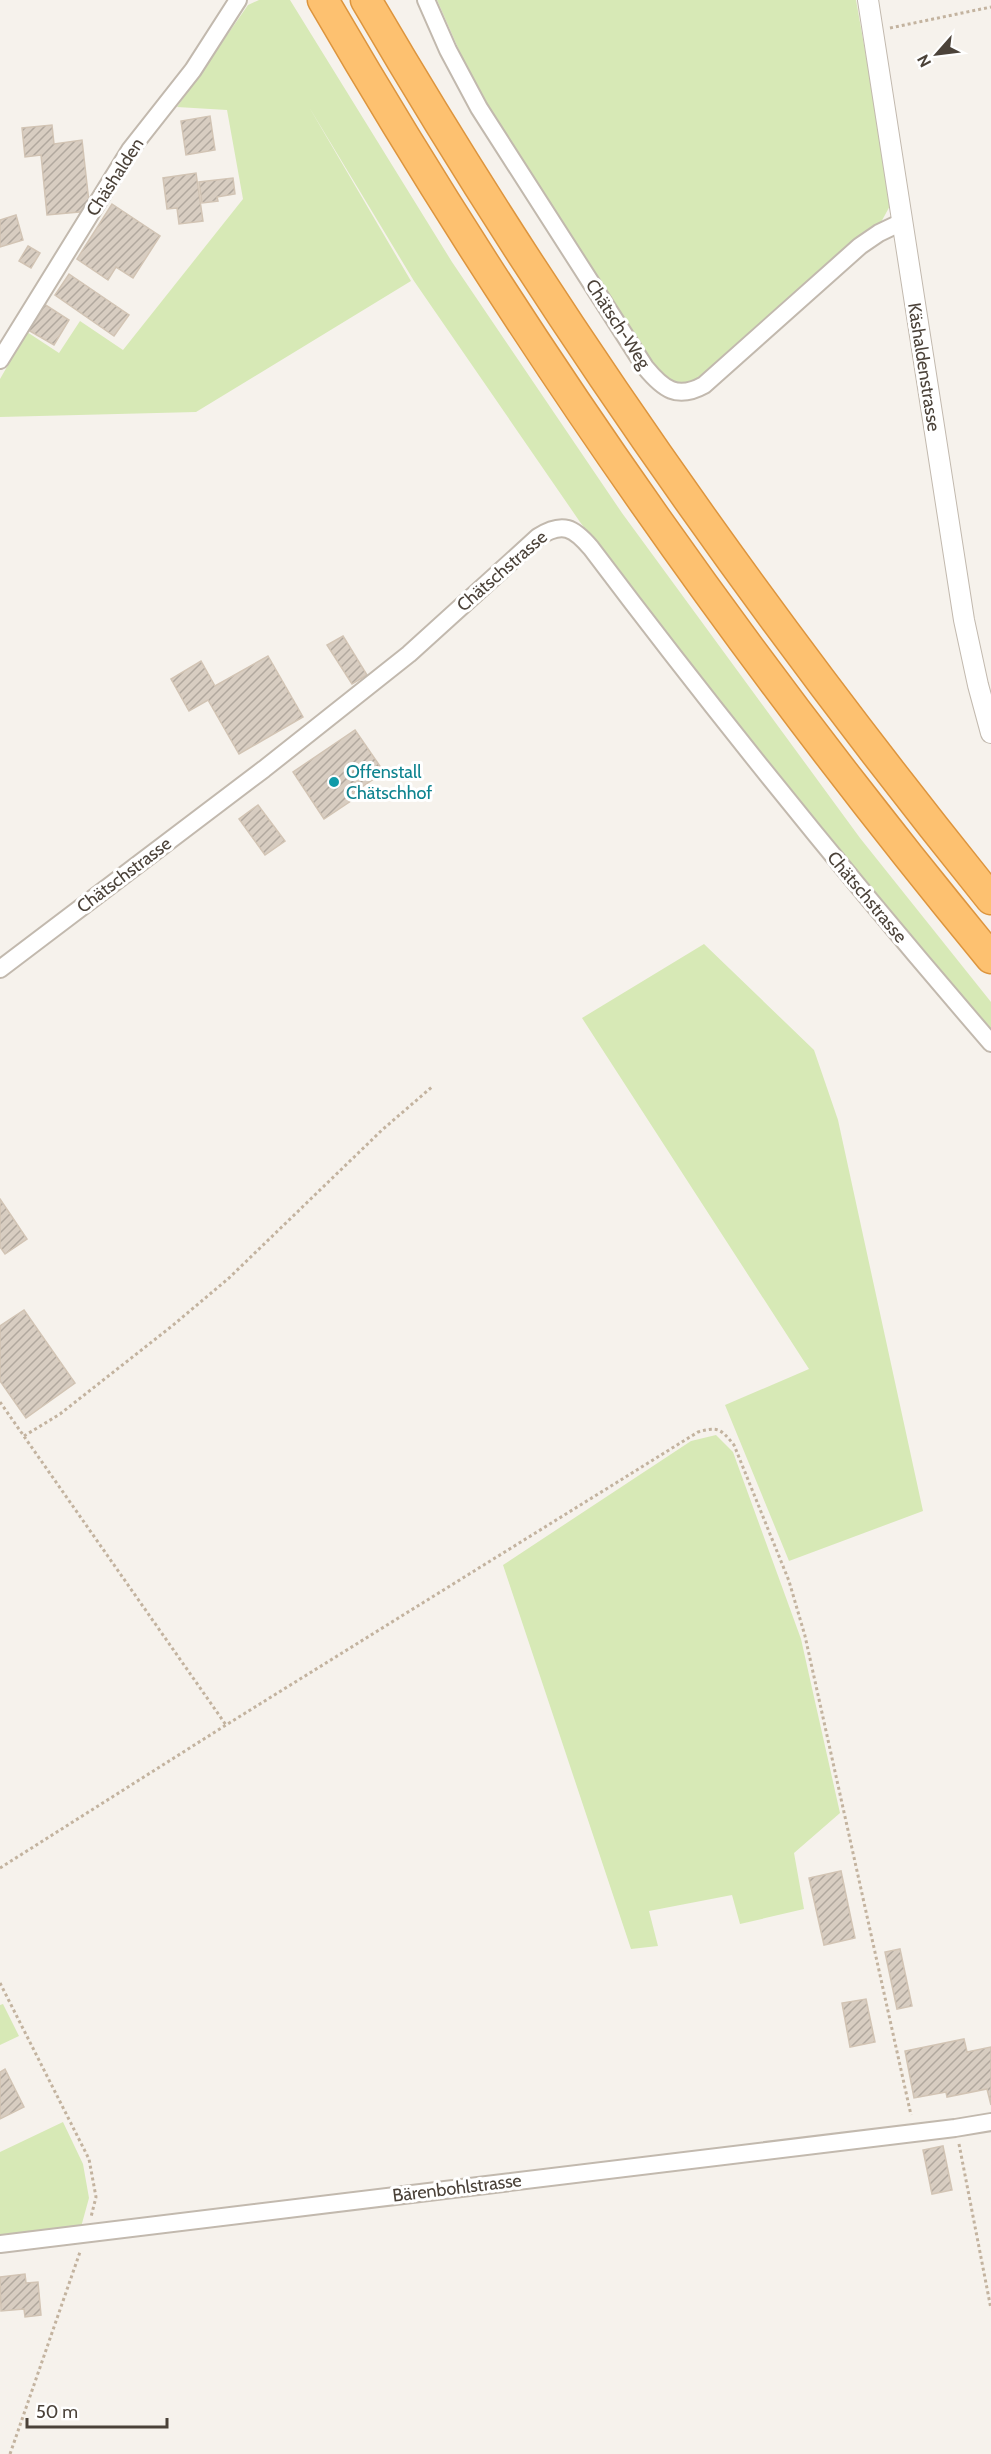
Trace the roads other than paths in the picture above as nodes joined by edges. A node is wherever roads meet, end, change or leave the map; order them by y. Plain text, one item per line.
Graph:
1 (238, 0) edge
2 (322, 0) edge
3 (366, 0) edge
4 (426, 0) edge
5 (868, 0) edge
6 (902, 222) junction
7 (0, 360) edge
8 (991, 733) edge
9 (991, 899) edge
10 (991, 958) edge
11 (0, 969) edge
12 (991, 1043) edge
13 (991, 2122) edge
14 (0, 2244) edge

1 - 7 street, Chäshalden
2 - 10 highway
3 - 9 highway
4 - 6 street, Chätsch-Weg
5 - 6 street, Käshaldenstrasse
6 - 8 street, Käshaldenstrasse
11 - 12 street, Chätschstrasse
13 - 14 street, Bärenbohlstrasse

